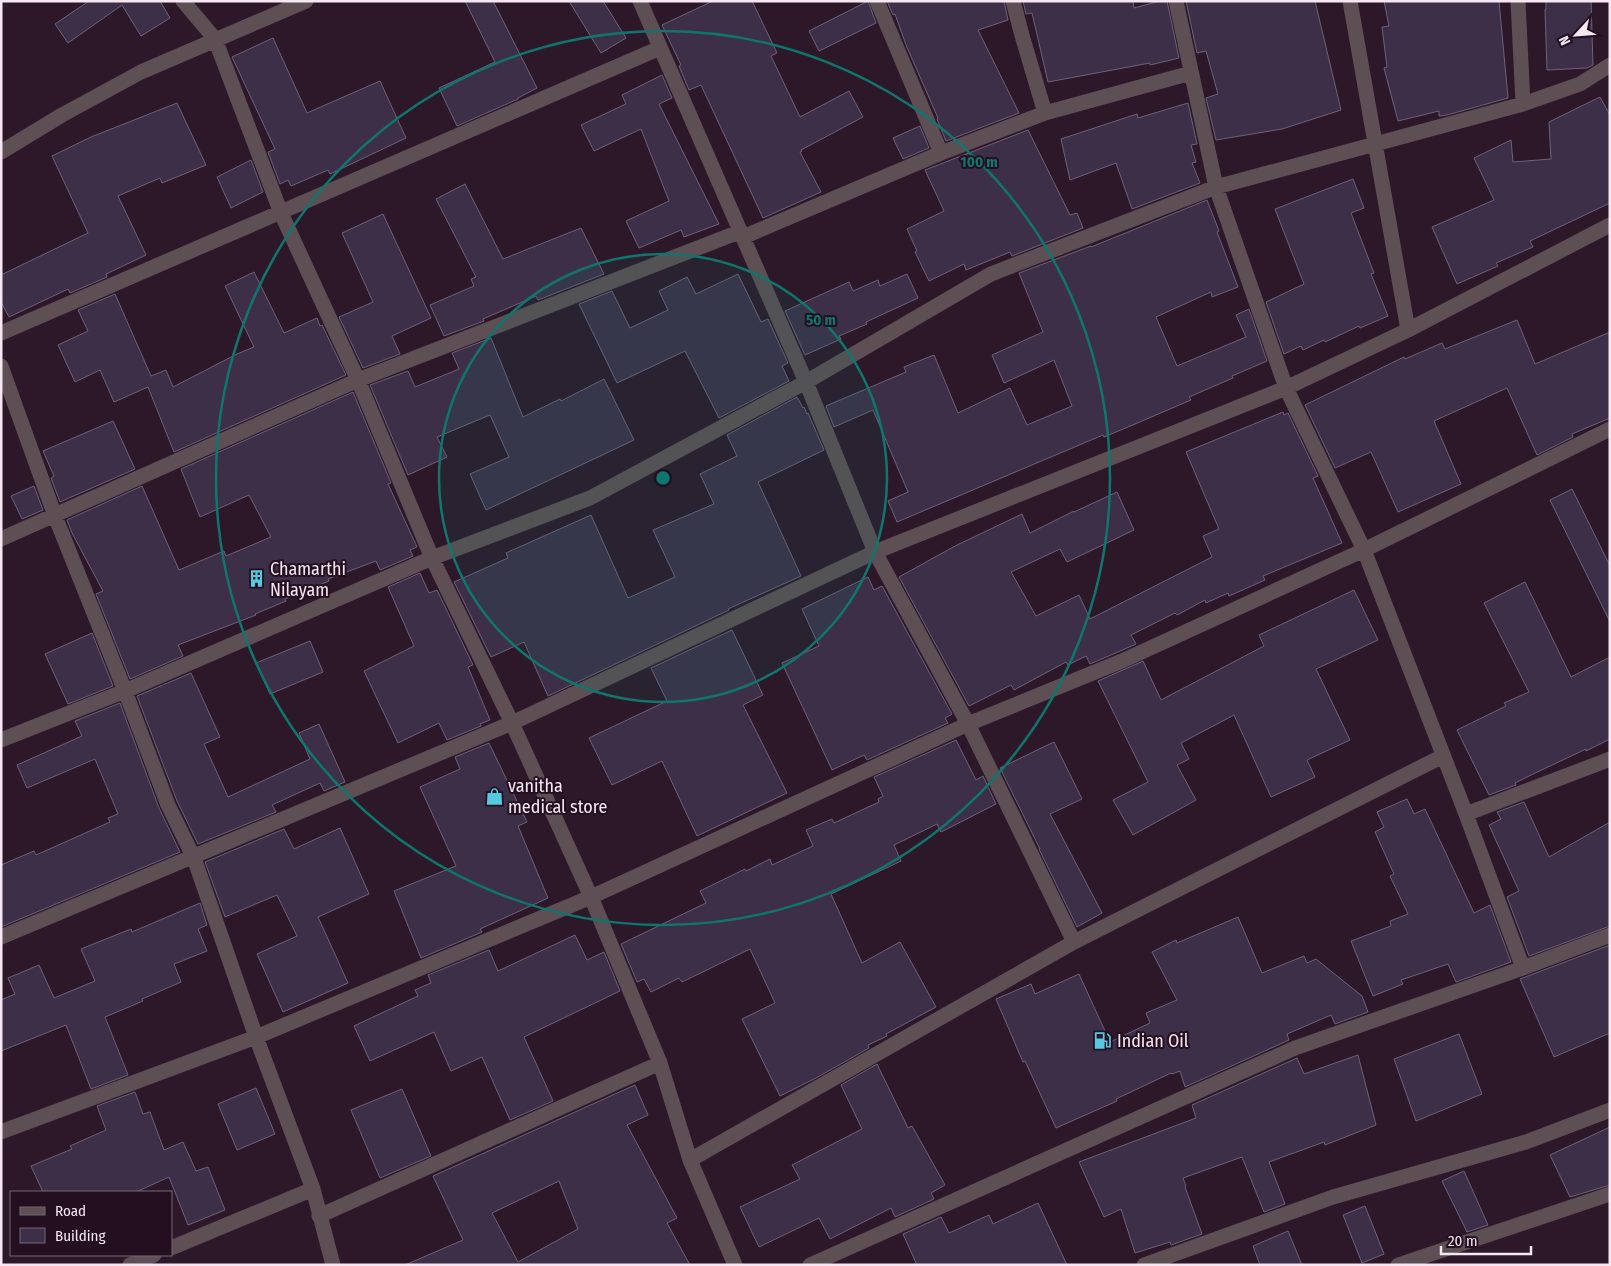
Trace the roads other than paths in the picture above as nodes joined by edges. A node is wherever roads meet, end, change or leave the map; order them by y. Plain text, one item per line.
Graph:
1 (183, 1) edge
2 (306, 1) edge
3 (640, 1) edge
4 (877, 1) edge
5 (1013, 1) edge
6 (1176, 1) edge
7 (1350, 1) edge
8 (1518, 1) edge
9 (216, 40) junction
10 (660, 48) junction
11 (1610, 65) edge
12 (1191, 73) junction
13 (1523, 104) junction
14 (1045, 113) junction
15 (1375, 144) junction
16 (1, 152) edge
17 (941, 153) junction
18 (1216, 187) junction
19 (281, 213) junction
20 (1610, 225) edge
21 (741, 234) junction
22 (1408, 330) junction
23 (1, 333) edge
24 (1, 366) edge
25 (358, 380) junction
26 (806, 382) junction
27 (1286, 388) junction
28 (1610, 429) edge
29 (56, 516) junction
30 (1, 539) edge
31 (1364, 550) junction
32 (875, 552) junction
33 (432, 558) junction
34 (125, 691) junction
35 (512, 723) junction
36 (968, 724) junction
37 (1, 740) edge
38 (1443, 756) junction
39 (1610, 759) edge
40 (1466, 814) junction
41 (194, 858) junction
42 (591, 897) junction
43 (1610, 935) edge
44 (1, 938) edge
45 (1074, 942) junction
46 (1523, 968) junction
47 (256, 1037) junction
48 (660, 1063) junction
49 (1610, 1110) edge
50 (1, 1132) edge
51 (690, 1160) junction
52 (312, 1189) junction
53 (1610, 1194) edge
54 (319, 1216) junction
55 (172, 1248) edge
56 (152, 1256) edge
57 (130, 1265) edge
58 (333, 1265) edge
59 (735, 1265) edge
60 (810, 1265) edge
61 (1144, 1265) edge
62 (1398, 1265) edge

1 - 9 street
2 - 9 street
3 - 10 street
4 - 17 street
5 - 14 street
6 - 12 street
7 - 15 street
8 - 13 street
9 - 16 street
9 - 19 street
10 - 19 street
10 - 21 street
11 - 13 street
12 - 14 street
12 - 18 street
13 - 15 street
14 - 17 street
15 - 18 street
15 - 22 street
17 - 21 street
18 - 26 street
18 - 27 street
19 - 23 street
19 - 25 street
20 - 22 street
21 - 25 street
21 - 26 street
22 - 27 street
24 - 29 street
25 - 29 street
25 - 33 street
26 - 32 street
26 - 33 street
27 - 31 street
27 - 32 street
28 - 31 street
29 - 30 street
29 - 34 street
31 - 36 street
31 - 38 street
32 - 35 street
32 - 36 street
33 - 34 street
33 - 35 street
34 - 37 street
34 - 41 street
35 - 41 street
35 - 42 street
36 - 42 street
36 - 45 street
38 - 40 street
38 - 45 street
39 - 40 street
40 - 46 street
41 - 44 street
41 - 47 street
42 - 47 street
42 - 48 street
43 - 46 street
45 - 51 street
46 - 60 street
47 - 50 street
47 - 52 street
48 - 51 street
48 - 54 street
49 - 61 street
51 - 59 street
52 - 54 street
52 - 55 street
53 - 62 street
54 - 58 street
56 - 57 street

